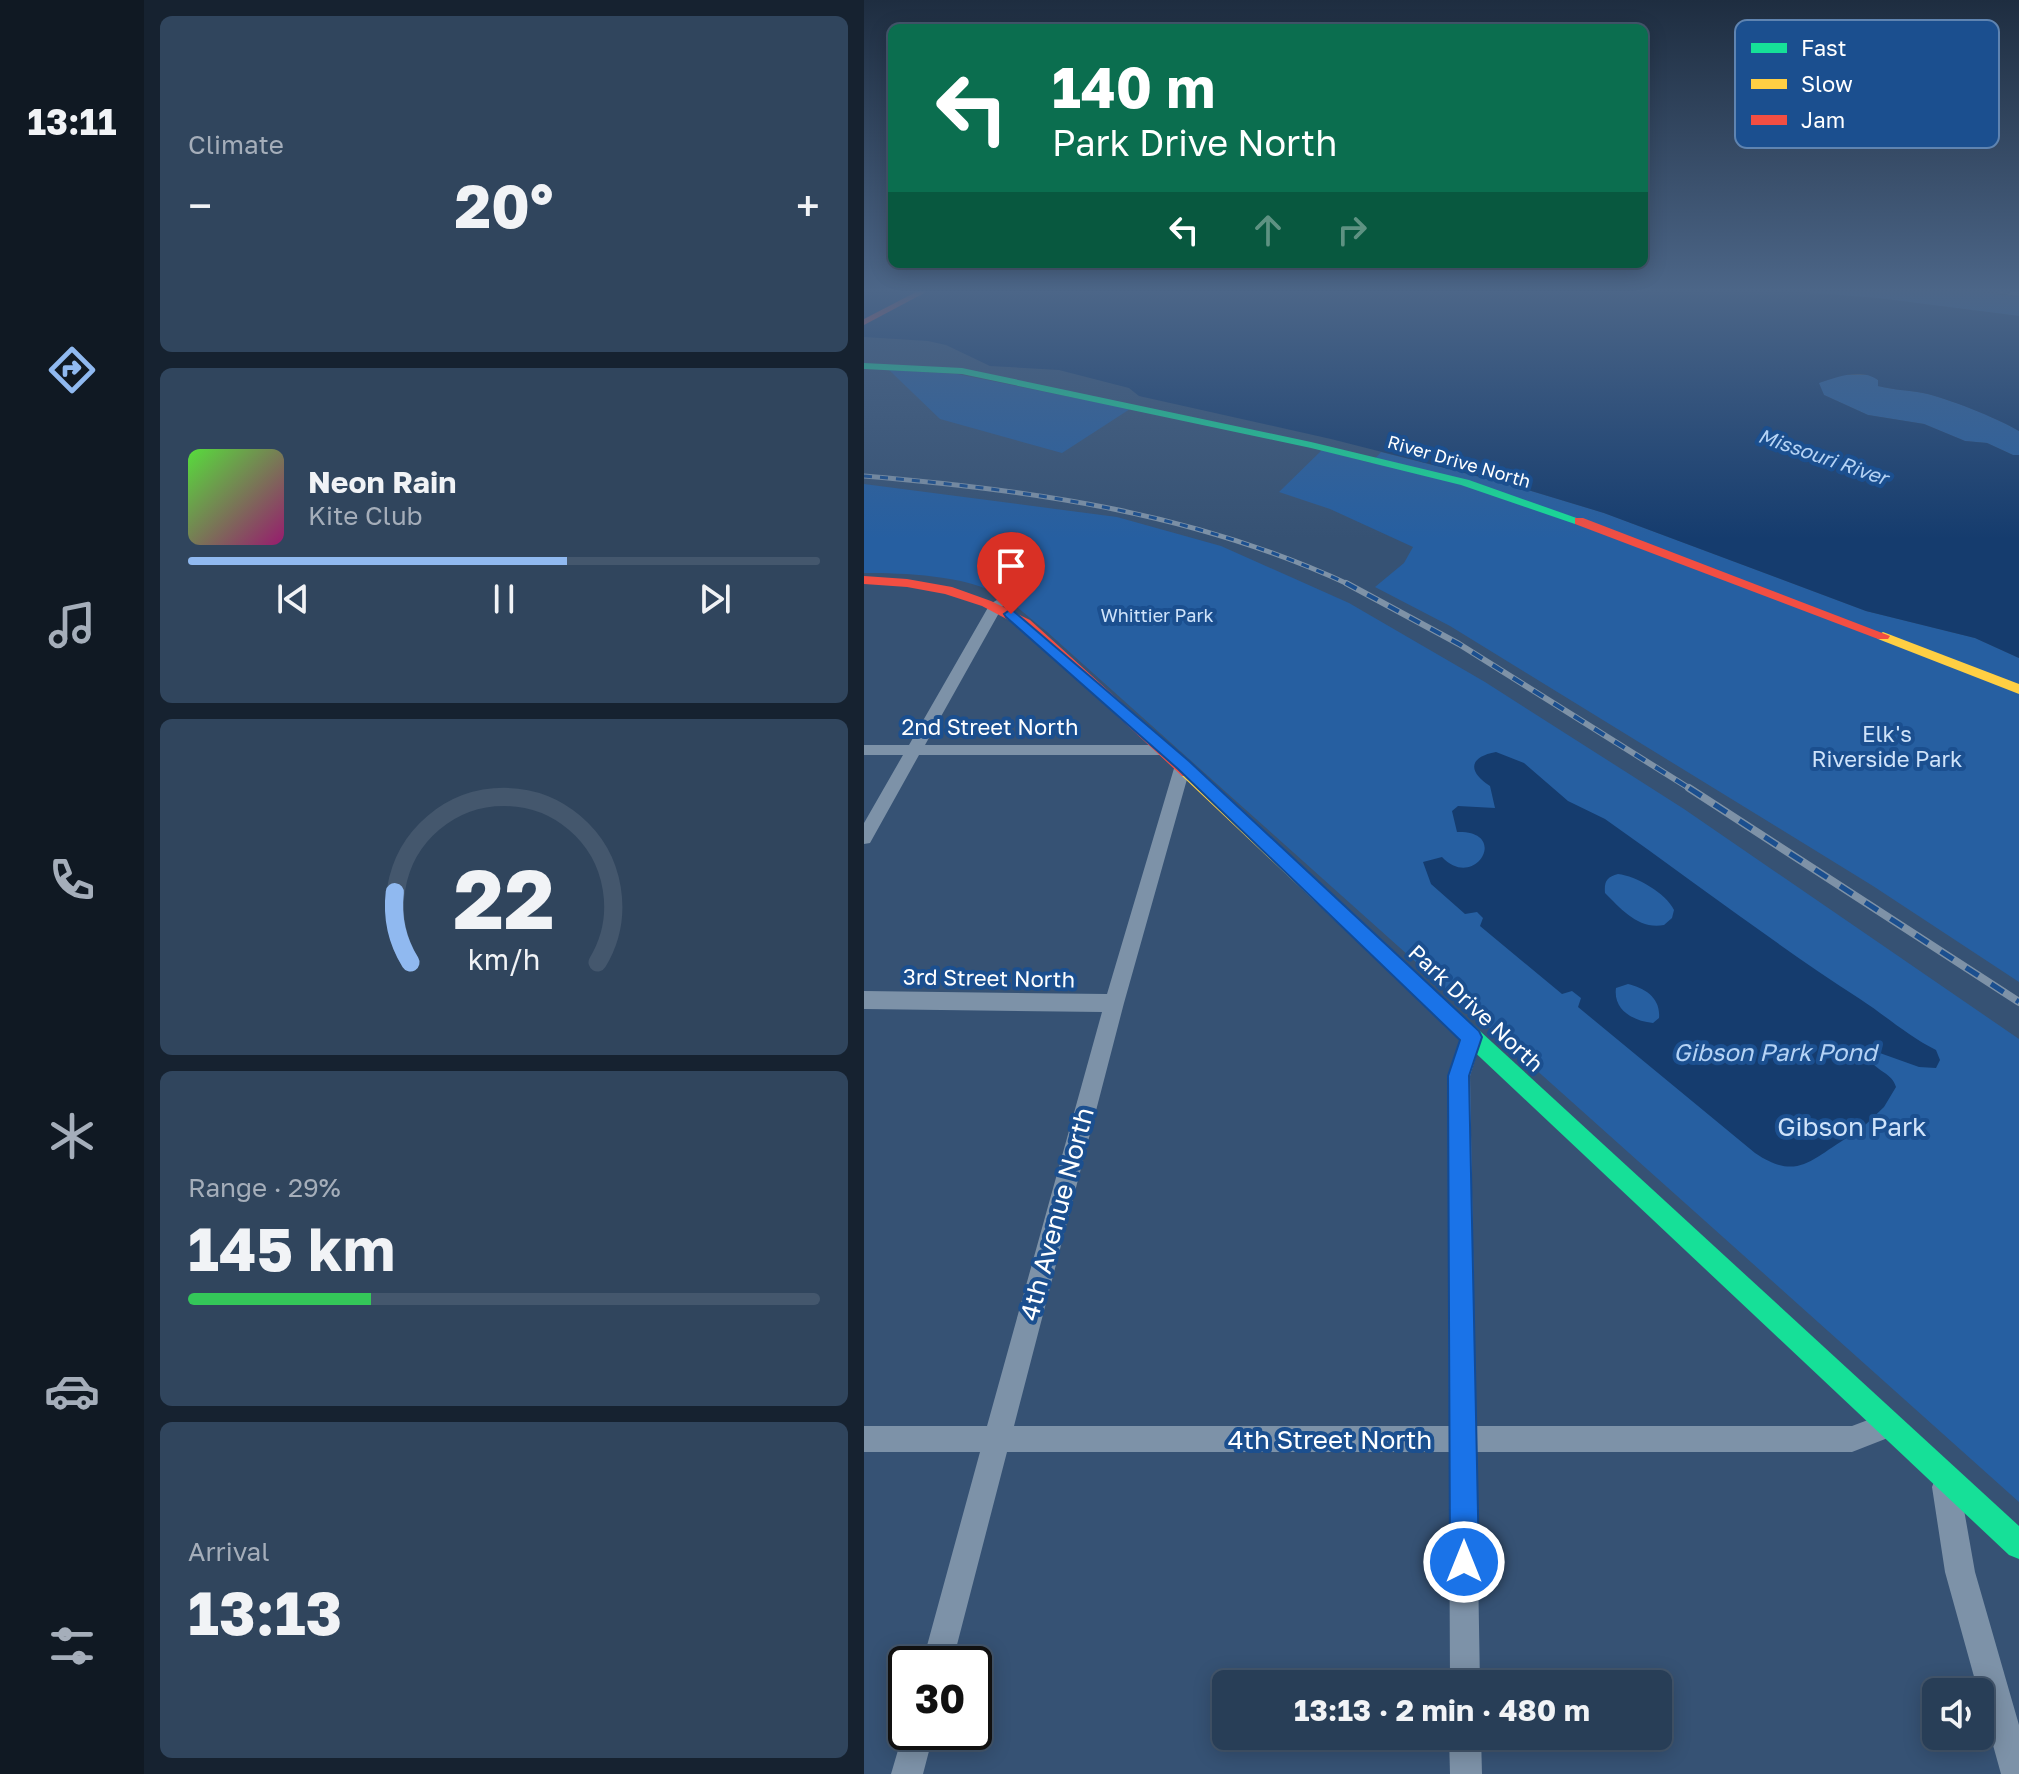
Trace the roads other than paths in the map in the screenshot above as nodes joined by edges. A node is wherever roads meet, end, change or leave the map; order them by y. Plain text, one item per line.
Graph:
1 (975, 374) edge
2 (864, 580) edge
3 (997, 604) junction
4 (2019, 689) edge
5 (864, 750) edge
6 (913, 750) junction
7 (1165, 750) junction
8 (1183, 765) junction
9 (864, 838) edge
10 (864, 1000) edge
11 (1114, 1003) junction
12 (1472, 1037) junction
13 (1889, 1425) junction
14 (864, 1439) edge
15 (997, 1440) junction
16 (1463, 1441) junction
17 (1944, 1476) junction
18 (2019, 1545) edge
19 (942, 1646) edge
20 (1465, 1670) edge
21 (913, 1750) edge
22 (1465, 1750) edge
23 (907, 1774) edge
24 (1466, 1774) edge
25 (2017, 1774) edge

1 - 4 main road, River Drive North
2 - 3 main road, Park Drive North
3 - 6 street
3 - 7 main road, Park Drive North
5 - 6 street, 2nd Street North
6 - 7 street, 2nd Street North
6 - 9 street
7 - 8 main road, Park Drive North
8 - 11 street, 4th Avenue North
8 - 12 main road, Park Drive North
10 - 11 street, 3rd Street North
11 - 15 street, 4th Avenue North
12 - 13 main road, Park Drive North
12 - 16 street
13 - 16 street, 4th Street North
13 - 17 main road, Park Drive North
14 - 15 street, 4th Street North
15 - 16 street, 4th Street North
15 - 19 street, 4th Avenue North
16 - 20 street
17 - 18 main road, Park Drive North
17 - 25 street
21 - 23 street
22 - 24 street

